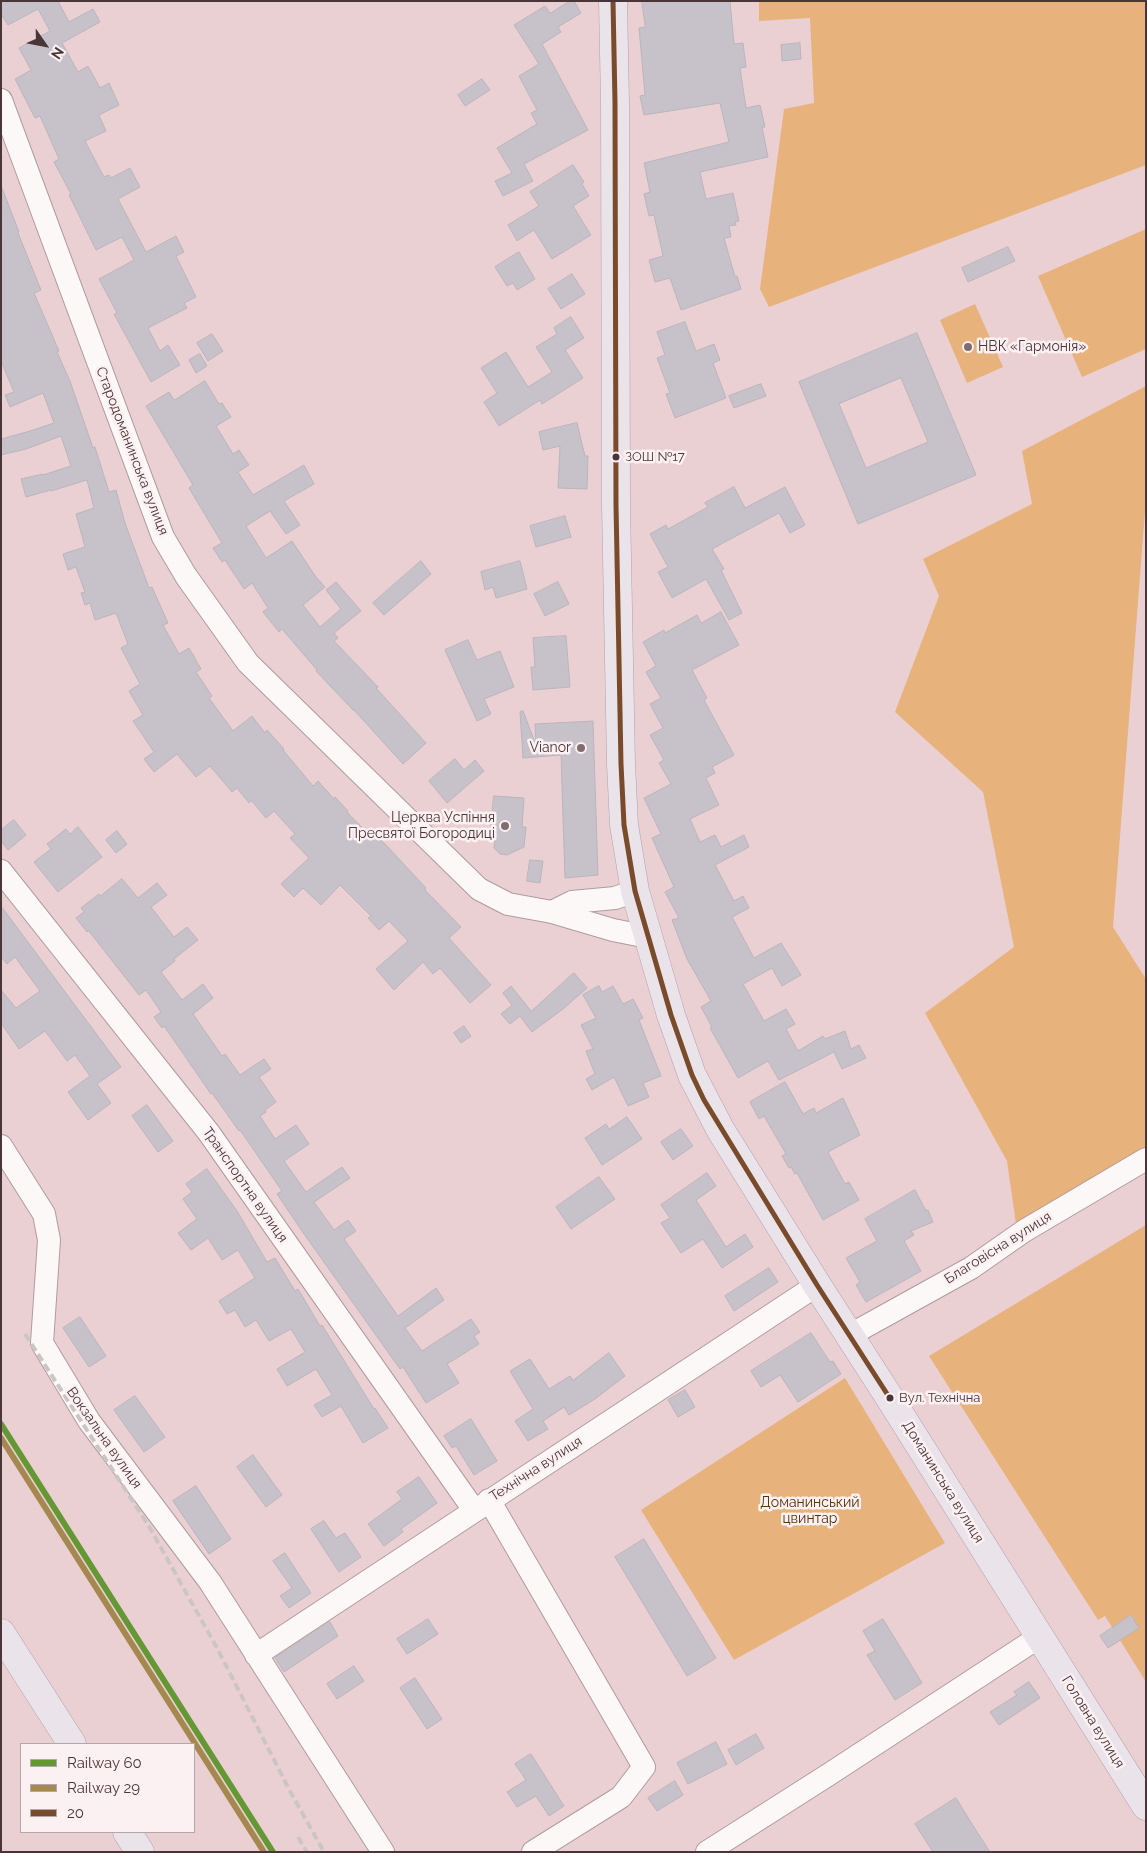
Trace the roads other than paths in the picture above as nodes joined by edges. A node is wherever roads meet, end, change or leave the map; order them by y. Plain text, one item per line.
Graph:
1 (613, 1) edge
2 (1, 100) edge
3 (1, 871) edge
4 (635, 891) junction
5 (552, 912) junction
6 (648, 937) junction
7 (1, 1146) edge
8 (1146, 1159) edge
9 (816, 1285) junction
10 (850, 1335) junction
11 (482, 1505) junction
12 (1, 1633) edge
13 (1039, 1637) junction
14 (256, 1655) junction
15 (71, 1743) edge
16 (1146, 1806) edge
17 (128, 1833) edge
18 (140, 1852) edge
19 (383, 1852) edge
20 (533, 1852) edge
21 (707, 1852) edge

1 - 4 main road, Доманинська вулиця
2 - 5 street, Стародоманинська вулиця
3 - 11 street, Транспортна вулиця
4 - 5 street
4 - 6 main road, Доманинська вулиця
5 - 6 street, Стародоманинська вулиця
6 - 9 main road, Доманинська вулиця
7 - 14 street, Вокзальна вулиця
8 - 10 street, Благовісна вулиця
9 - 10 main road, Доманинська вулиця
9 - 11 street, Технічна вулиця
10 - 13 main road, Доманинська вулиця
11 - 14 street, Технічна вулиця
11 - 20 street, Транспортна вулиця
12 - 15 main road
13 - 16 main road, Головна вулиця
13 - 21 street
14 - 19 street, Вокзальна вулиця
17 - 18 main road

